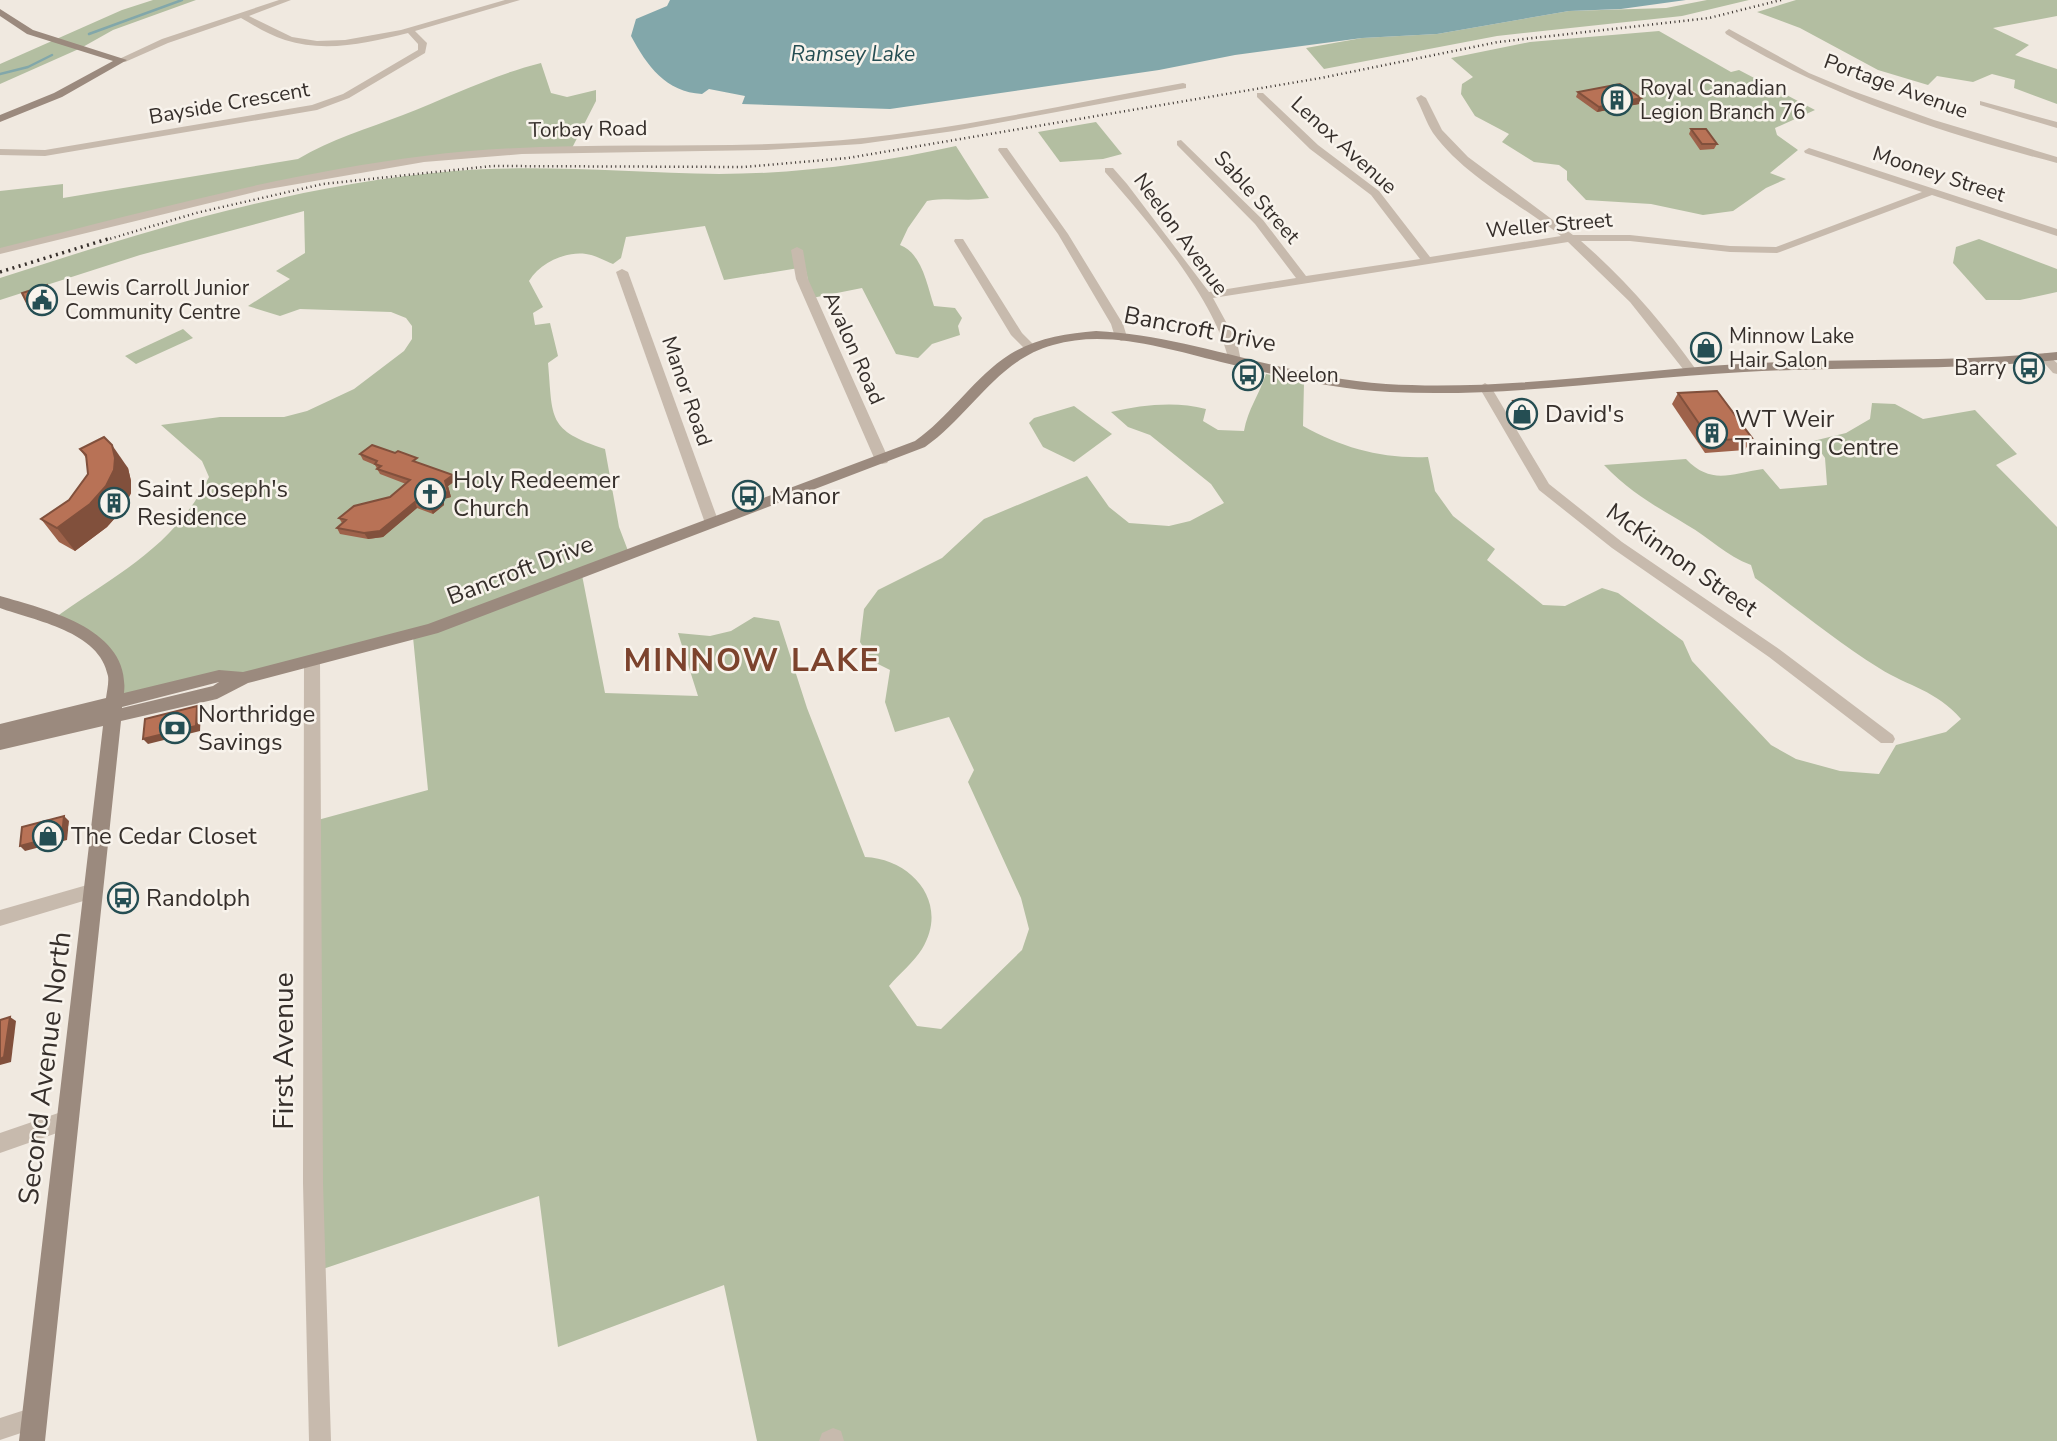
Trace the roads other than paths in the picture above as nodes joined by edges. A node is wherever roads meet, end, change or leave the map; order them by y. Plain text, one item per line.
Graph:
1 (288, 0) edge
2 (516, 0) edge
3 (0, 12) edge
4 (242, 15) junction
5 (408, 29) junction
6 (1729, 32) dead end
7 (122, 60) junction
8 (1183, 86) dead end
9 (1260, 96) dead end
10 (1421, 98) dead end
11 (1983, 103) dead end
12 (0, 119) edge
13 (2057, 125) edge
14 (1181, 143) dead end
15 (1003, 150) dead end
16 (1809, 151) dead end
17 (0, 152) edge
18 (2057, 160) edge
19 (1109, 170) dead end
20 (1931, 192) junction
21 (2057, 233) edge
22 (1571, 238) junction
23 (959, 241) dead end
24 (797, 250) dead end
25 (0, 251) edge
26 (1426, 259) junction
27 (622, 272) dead end
28 (1302, 279) junction
29 (1204, 296) junction
30 (1121, 337) junction
31 (1031, 348) junction
32 (2051, 356) edge
33 (1234, 361) junction
34 (2057, 370) edge
35 (1691, 371) junction
36 (1485, 387) junction
37 (882, 460) junction
38 (712, 523) junction
39 (0, 602) edge
40 (312, 661) junction
41 (113, 709) junction
42 (0, 731) edge
43 (1887, 739) dead end
44 (0, 743) edge
45 (94, 891) junction
46 (0, 918) edge
47 (67, 1121) junction
48 (0, 1143) edge
49 (34, 1418) junction
50 (0, 1429) edge
51 (32, 1441) edge
52 (320, 1441) edge

1 - 4 street
2 - 5 street
3 - 7 main road
4 - 5 street
4 - 7 street
5 - 17 street, Bayside Crescent
6 - 18 street, Portage Avenue
7 - 12 main road
8 - 25 street, Torbay Road
9 - 26 street, Lenox Avenue
10 - 22 street
11 - 13 street
14 - 28 street, Sable Street
15 - 30 street
16 - 20 street, Mooney Street
19 - 29 street, Neelon Avenue
20 - 21 street, Mooney Street
20 - 22 street, Weller Street
22 - 26 street, Weller Street
22 - 35 street
23 - 31 street
24 - 37 street, Avalon Road
26 - 28 street, Weller Street
27 - 38 street, Manor Road
28 - 29 street, Weller Street
29 - 33 street, Neelon Avenue
30 - 31 main road, Bancroft Drive
30 - 33 main road, Bancroft Drive
31 - 37 main road, Bancroft Drive
32 - 34 street
32 - 35 main road, Bancroft Drive
33 - 36 main road, Bancroft Drive
35 - 36 main road, Bancroft Drive
36 - 43 street, McKinnon Street
37 - 38 main road, Bancroft Drive
38 - 40 main road, Bancroft Drive
39 - 41 main road, Second Avenue North
40 - 41 main road, Bancroft Drive
40 - 52 street, First Avenue
41 - 42 main road, Bancroft Drive
41 - 44 main road, Bancroft Drive
41 - 45 main road, Second Avenue North
45 - 46 street
45 - 47 main road, Second Avenue North
47 - 48 street
47 - 49 main road, Second Avenue North
49 - 50 street
49 - 51 main road, Second Avenue North

